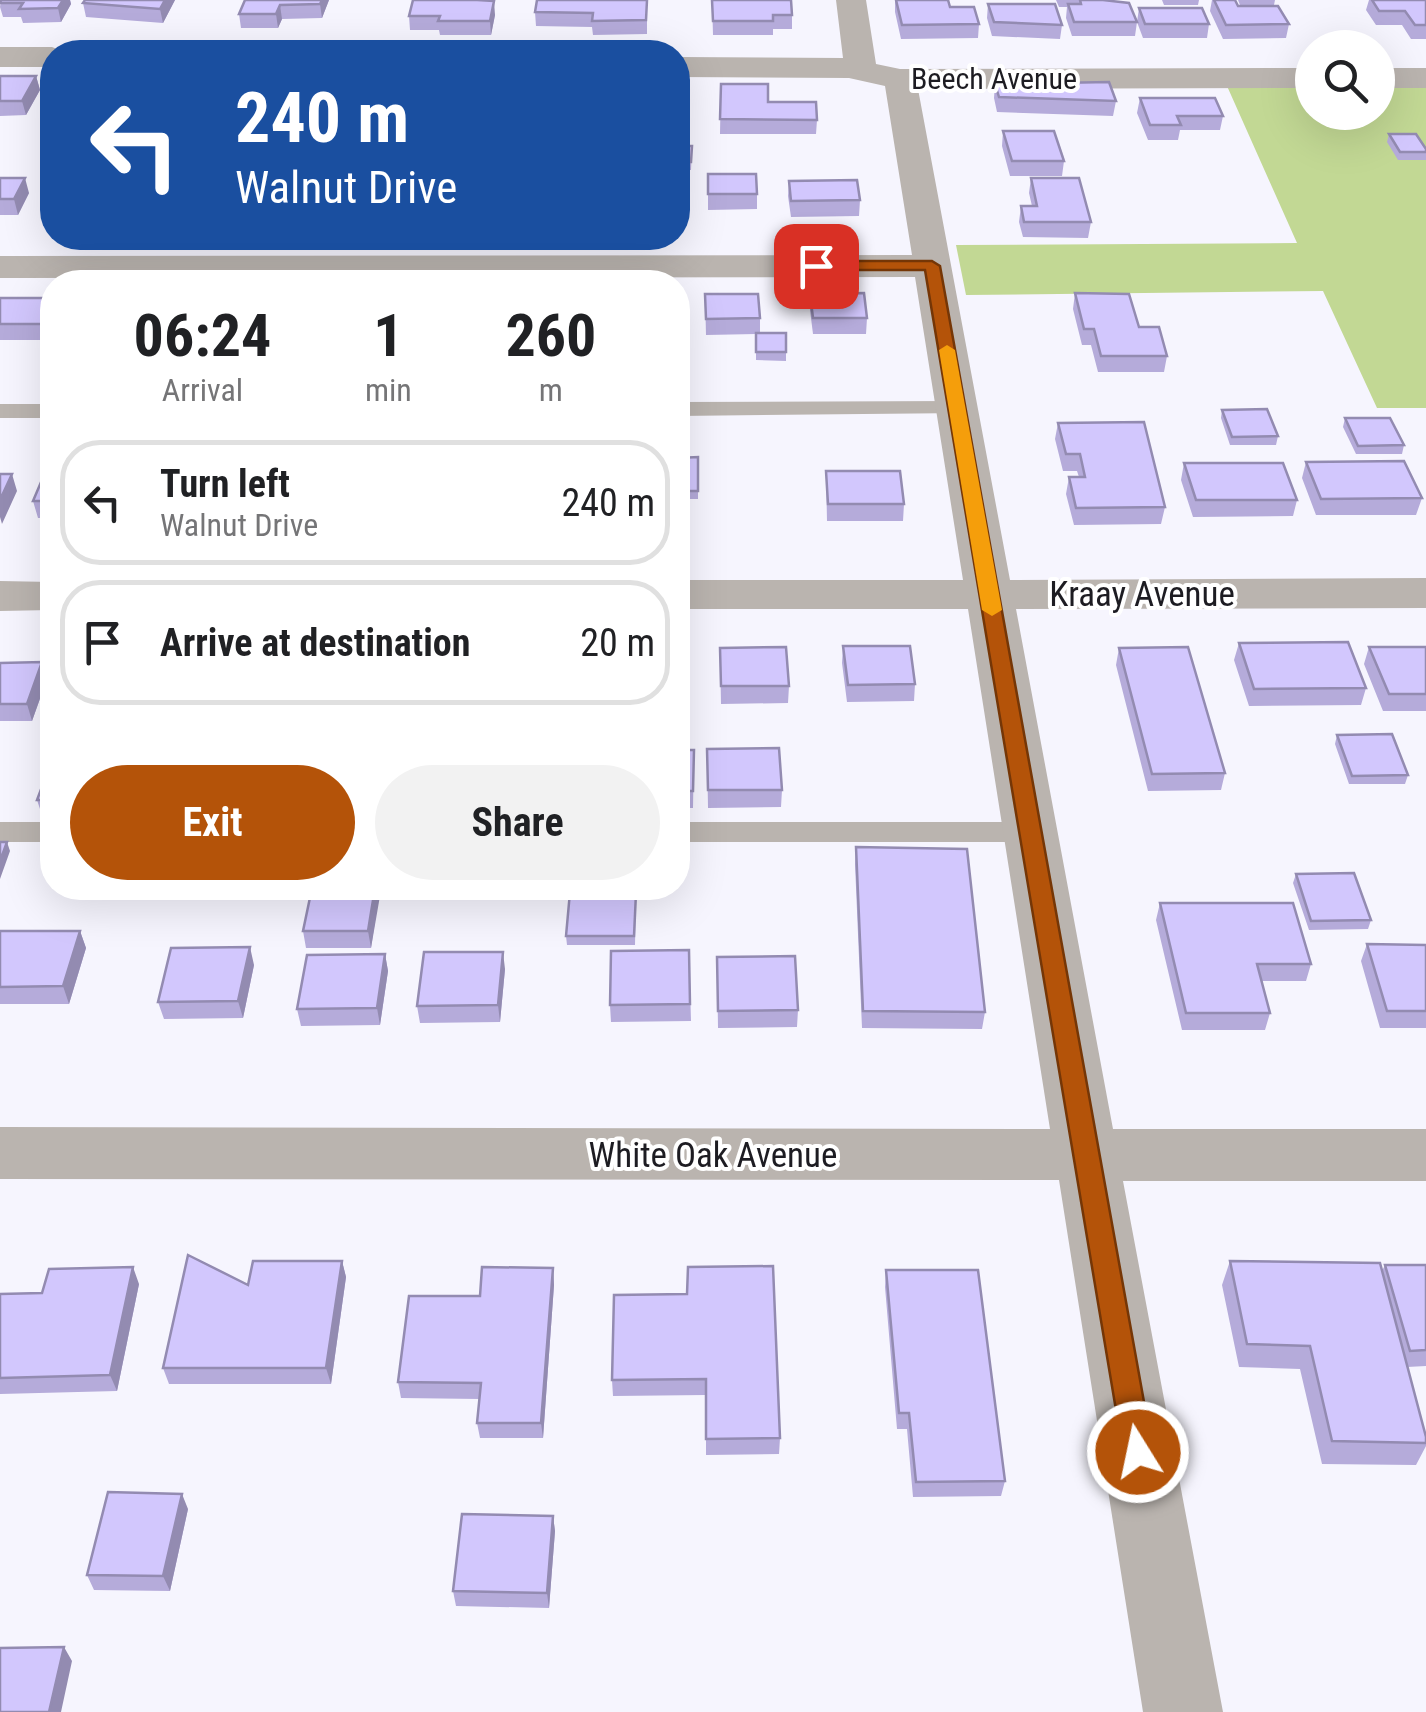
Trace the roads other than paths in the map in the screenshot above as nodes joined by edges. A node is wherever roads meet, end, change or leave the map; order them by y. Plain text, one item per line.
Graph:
1 (851, 0) edge
2 (0, 57) edge
3 (40, 57) edge
4 (690, 67) edge
5 (880, 75) junction
6 (1295, 78) edge
7 (1395, 78) edge
8 (1426, 78) edge
9 (932, 266) junction
10 (0, 267) edge
11 (957, 408) junction
12 (690, 409) edge
13 (0, 411) edge
14 (40, 411) edge
15 (1426, 593) edge
16 (989, 594) junction
17 (690, 595) edge
18 (0, 596) edge
19 (40, 596) edge
20 (0, 832) edge
21 (40, 832) edge
22 (690, 832) edge
23 (1030, 832) junction
24 (0, 1153) edge
25 (1426, 1155) edge
26 (1086, 1156) junction
27 (1183, 1712) edge

1 - 5 street
2 - 3 street
4 - 5 street, Beech Avenue
5 - 6 street, Beech Avenue
5 - 9 street
7 - 8 street
9 - 10 street
9 - 11 street
11 - 12 lane
11 - 16 street
13 - 14 lane
15 - 16 street, Kraay Avenue
16 - 17 street, Kraay Avenue
16 - 23 street
18 - 19 street
20 - 21 lane
22 - 23 lane
23 - 26 street
24 - 26 street, White Oak Avenue
25 - 26 street, White Oak Avenue
26 - 27 street

